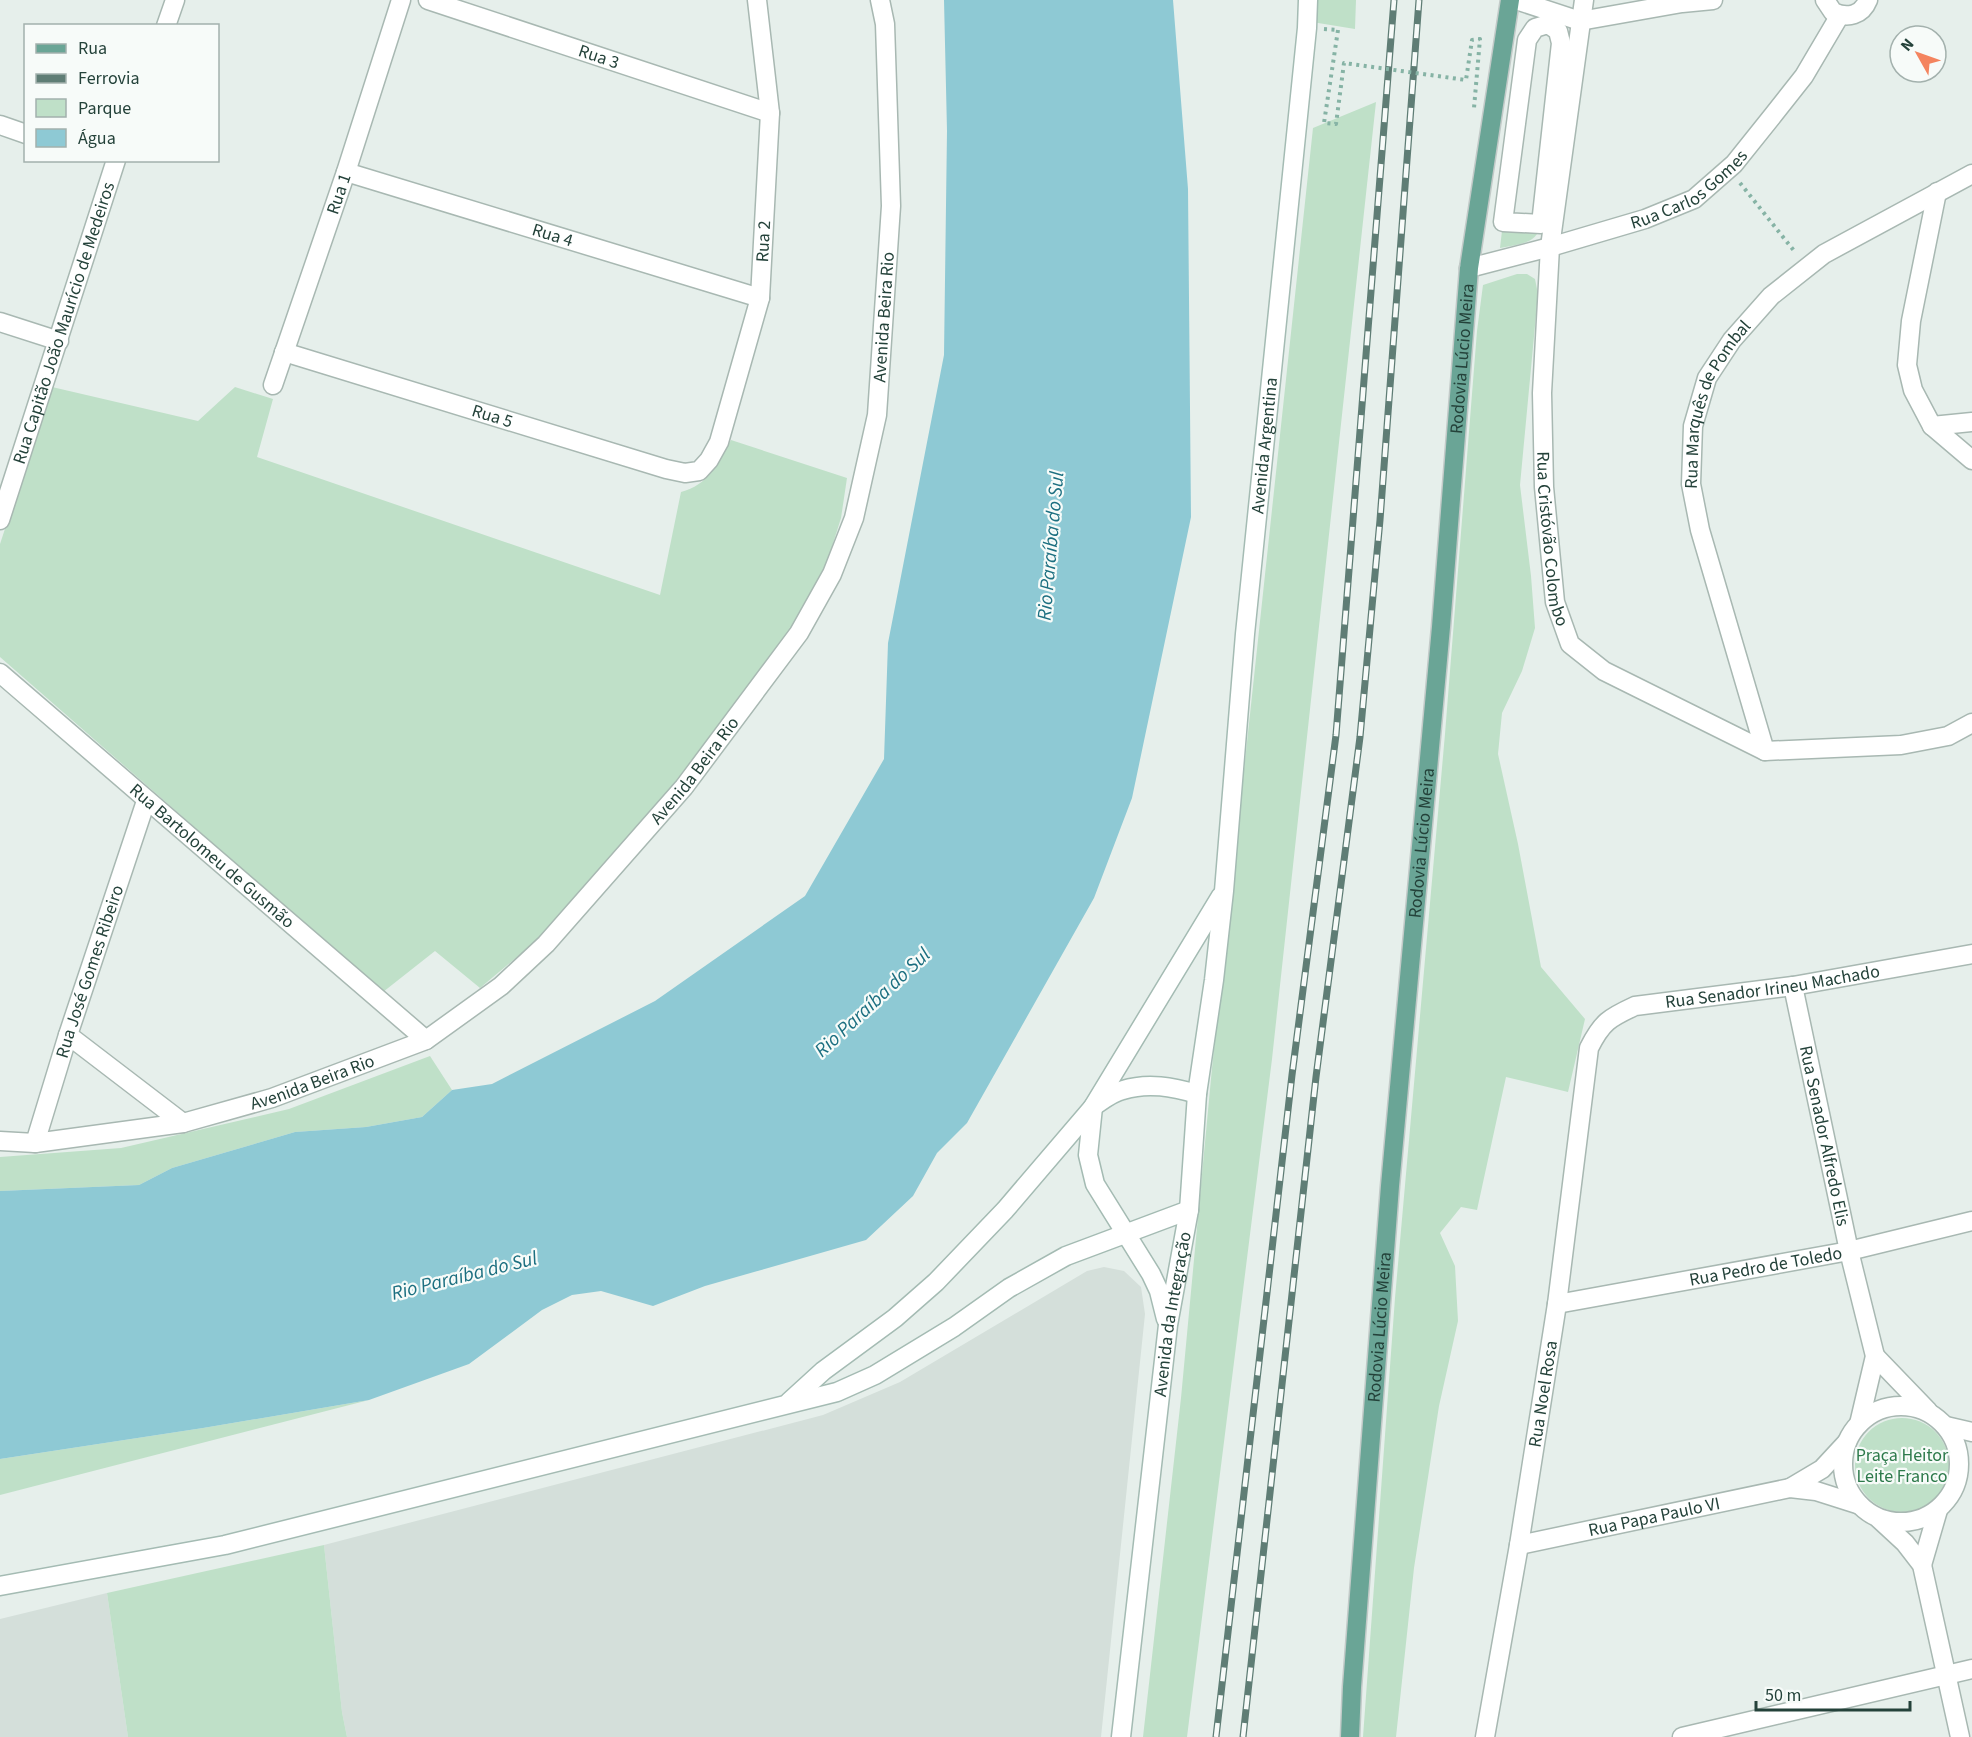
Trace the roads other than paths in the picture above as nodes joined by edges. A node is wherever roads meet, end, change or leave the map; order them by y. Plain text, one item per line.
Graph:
1 (175, 0) edge
2 (401, 0) edge
3 (428, 0) edge
4 (757, 0) edge
5 (880, 0) edge
6 (1308, 0) edge
7 (1510, 0) edge
8 (1516, 0) edge
9 (1584, 0) edge
10 (1713, 0) edge
11 (1825, 0) edge
12 (1868, 0) edge
13 (1840, 15) junction
14 (1580, 21) junction
15 (167, 24) edge
16 (771, 112) junction
17 (0, 125) edge
18 (24, 133) edge
19 (112, 162) edge
20 (346, 172) junction
21 (1972, 174) edge
22 (1937, 192) junction
23 (1503, 222) joint
24 (1550, 247) junction
25 (1469, 268) junction
26 (760, 298) junction
27 (0, 322) edge
28 (58, 341) junction
29 (285, 352) junction
30 (273, 385) dead end
31 (1972, 422) edge
32 (1932, 426) junction
33 (1972, 460) edge
34 (699, 471) joint
35 (0, 520) edge
36 (0, 673) edge
37 (1972, 723) edge
38 (1765, 751) junction
39 (146, 801) junction
40 (1224, 891) junction
41 (1972, 954) edge
42 (1793, 986) junction
43 (68, 1035) junction
44 (426, 1040) junction
45 (1589, 1048) joint
46 (1197, 1094) junction
47 (1093, 1107) junction
48 (183, 1124) junction
49 (0, 1141) edge
50 (35, 1143) junction
51 (1189, 1210) junction
52 (1972, 1221) edge
53 (1126, 1232) junction
54 (1849, 1251) junction
55 (1557, 1304) junction
56 (1168, 1325) junction
57 (1875, 1356) junction
58 (788, 1403) junction
59 (1929, 1413) junction
60 (1859, 1424) junction
61 (1946, 1426) junction
62 (1972, 1432) edge
63 (1848, 1441) junction
64 (1972, 1467) edge
65 (1790, 1488) junction
66 (1952, 1493) junction
67 (1860, 1505) junction
68 (1938, 1510) junction
69 (1878, 1518) junction
70 (1519, 1545) junction
71 (1922, 1565) junction
72 (0, 1586) edge
73 (1972, 1669) edge
74 (1946, 1675) junction
75 (1352, 1687) junction
76 (1121, 1737) edge
77 (1344, 1737) edge
78 (1350, 1737) edge
79 (1485, 1737) edge
80 (1682, 1737) edge
81 (1960, 1737) edge

1 - 15 street
2 - 20 street, Rua 1
3 - 16 street, Rua 3
4 - 16 street, Rua 2
5 - 44 street, Avenida Beira Rio
6 - 40 street, Avenida Argentina
7 - 25 main road, Rodovia Lúcio Meira
8 - 14 street
9 - 14 street, Rua Cristóvão Colombo
10 - 14 street
11 - 13 street
12 - 13 street
13 - 24 street, Rua Carlos Gomes
14 - 24 street, Rua Cristóvão Colombo
16 - 26 street, Rua 2
17 - 18 street
19 - 28 street, Rua Capitão João Maurício de Medeiros
20 - 26 street, Rua 4
20 - 29 street, Rua 1
21 - 22 street, Rua Marquês de Pombal
22 - 32 street
22 - 38 street, Rua Marquês de Pombal
23 - 23 street
24 - 25 street, Rua Carlos Gomes
24 - 38 street, Rua Cristóvão Colombo
25 - 75 main road, Rodovia Lúcio Meira
26 - 34 street, Rua 2
27 - 28 street
28 - 35 street, Rua Capitão João Maurício de Medeiros
29 - 30 street, Rua 1
29 - 34 street, Rua 5
31 - 32 street
32 - 33 street
36 - 39 street, Rua Bartolomeu de Gusmão
37 - 38 street, Rua Cristóvão Colombo
39 - 43 street, Rua José Gomes Ribeiro
39 - 44 street, Rua Bartolomeu de Gusmão
40 - 46 street, Avenida da Integração
40 - 47 street
41 - 42 street, Rua Senador Irineu Machado
42 - 45 street, Rua Senador Irineu Machado
42 - 54 street, Rua Senador Alfredo Elis
43 - 48 street
43 - 50 street, Rua José Gomes Ribeiro
44 - 48 street, Avenida Beira Rio
45 - 55 street, Rua Noel Rosa
46 - 47 street
46 - 51 street, Avenida da Integração
47 - 53 street
47 - 58 street
48 - 50 street, Avenida Beira Rio
49 - 50 street, Avenida Beira Rio
51 - 53 street
51 - 56 street, Avenida da Integração
52 - 54 street, Rua Pedro de Toledo
53 - 56 street
53 - 58 street
54 - 55 street, Rua Pedro de Toledo
54 - 57 street, Rua Senador Alfredo Elis
55 - 70 street, Rua Noel Rosa
56 - 76 street, Avenida da Integração
57 - 59 street, Rua Senador Alfredo Elis
57 - 60 street, Rua Senador Alfredo Elis
58 - 72 street
59 - 60 street
59 - 61 street
60 - 63 street
61 - 62 street
61 - 66 street
63 - 65 street, Rua Papa Paulo VI
63 - 67 street
64 - 66 street
65 - 67 street, Rua Papa Paulo VI
65 - 70 street, Rua Papa Paulo VI
66 - 68 street
67 - 69 street
68 - 69 street
68 - 71 street
69 - 71 street
70 - 79 street, Rua Noel Rosa
71 - 74 street
73 - 74 street
74 - 80 street
74 - 81 street
75 - 77 main road, Rodovia Lúcio Meira
75 - 78 main road, Rodovia Lúcio Meira

